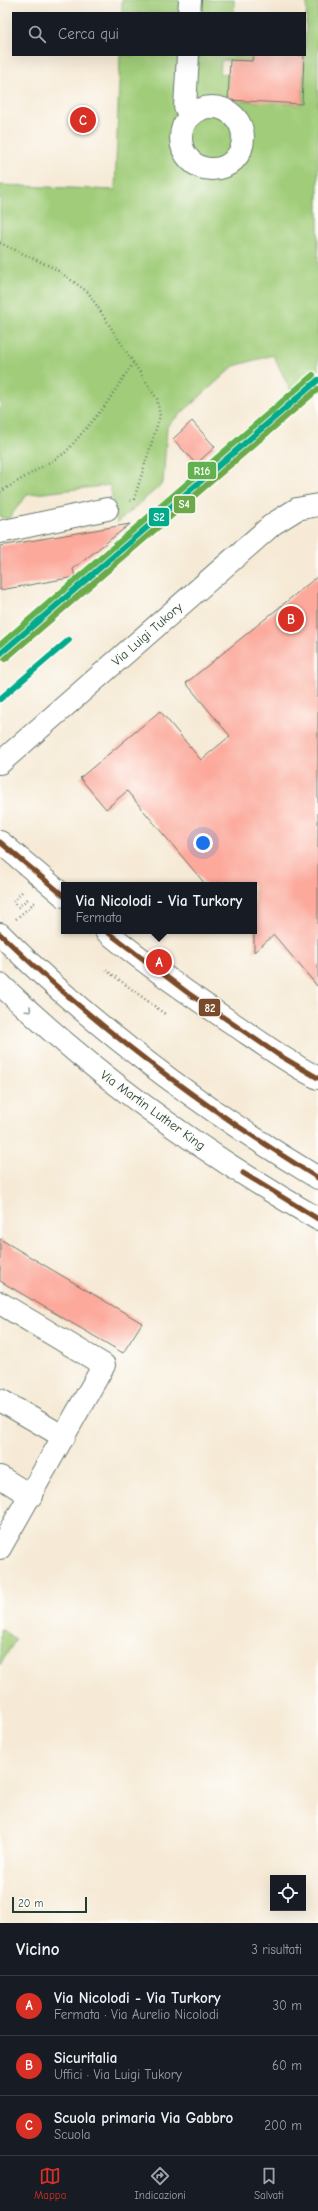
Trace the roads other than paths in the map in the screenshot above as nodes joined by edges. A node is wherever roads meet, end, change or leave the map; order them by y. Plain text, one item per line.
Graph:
1 (190, 0) edge
2 (189, 12) edge
3 (188, 56) edge
4 (191, 115) dead end
5 (318, 505) edge
6 (107, 509) road end
7 (0, 532) edge
8 (0, 763) edge
9 (0, 842) edge
10 (61, 893) edge
11 (7, 928) edge
12 (110, 934) edge
13 (0, 984) edge
14 (318, 1078) edge
15 (318, 1178) edge
16 (318, 1220) edge
17 (0, 1304) edge
18 (0, 1400) edge
19 (64, 1437) junction
20 (0, 1477) edge
21 (31, 1496) junction
22 (0, 1548) edge

1 - 2 street
3 - 4 street
5 - 8 street, Via Luigi Tukory
6 - 7 street
9 - 10 street
11 - 15 street
12 - 14 street
13 -> 16 street, Via Martin Luther King
17 - 19 street
18 - 19 street
19 - 21 street
20 - 21 street
21 - 22 street

